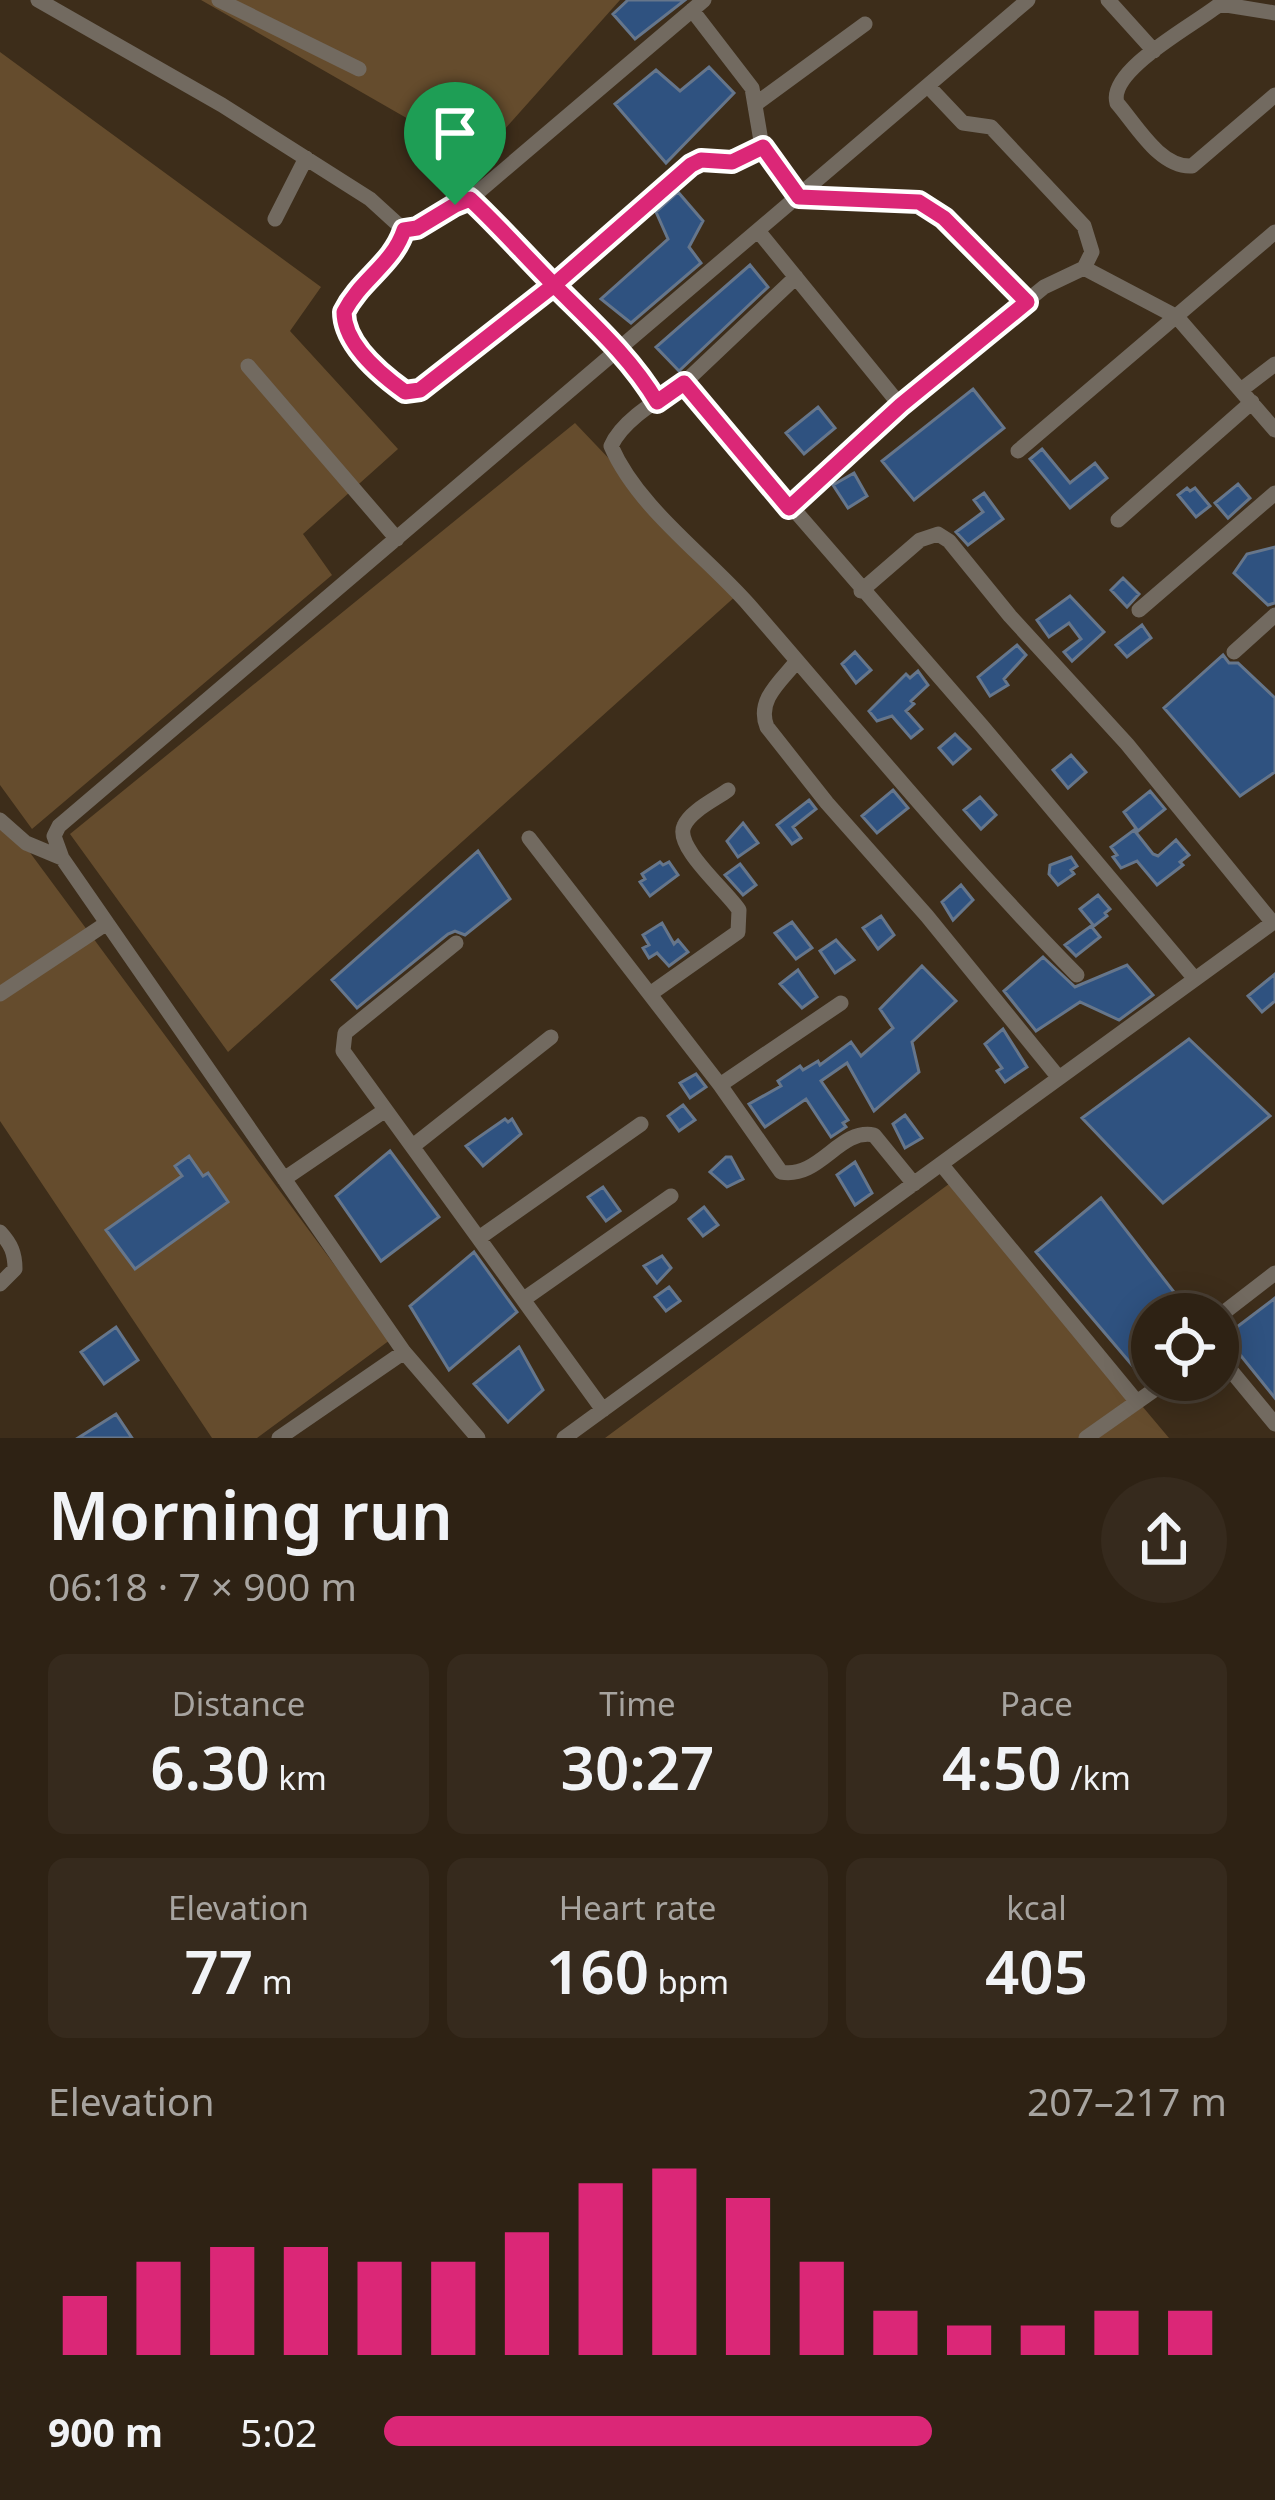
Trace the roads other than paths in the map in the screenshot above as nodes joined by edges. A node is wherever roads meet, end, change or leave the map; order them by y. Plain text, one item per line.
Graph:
1 (38, 0) edge
2 (219, 0) edge
3 (1027, 0) edge
4 (1108, 0) edge
5 (1222, 2) edge
6 (698, 5) edge
7 (1275, 13) edge
8 (865, 23) dead end
9 (1154, 51) junction
10 (359, 69) dead end
11 (928, 86) junction
12 (1275, 95) edge
13 (757, 103) junction
14 (763, 147) junction
15 (306, 158) junction
16 (799, 197) junction
17 (470, 199) junction
18 (275, 219) dead end
19 (404, 230) junction
20 (759, 232) junction
21 (1275, 232) edge
22 (1084, 268) junction
23 (796, 278) junction
24 (554, 285) junction
25 (1027, 302) junction
26 (1177, 317) junction
27 (619, 350) junction
28 (1275, 364) edge
29 (248, 366) dead end
30 (684, 383) junction
31 (1247, 396) junction
32 (657, 402) junction
33 (901, 405) junction
34 (1275, 430) edge
35 (1018, 451) dead end
36 (1275, 494) edge
37 (789, 508) junction
38 (1118, 520) dead end
39 (398, 539) junction
40 (861, 590) junction
41 (1139, 610) dead end
42 (1275, 615) edge
43 (1234, 652) dead end
44 (797, 661) junction
45 (728, 790) dead end
46 (0, 820) edge
47 (529, 838) dead end
48 (62, 858) junction
49 (1274, 922) edge
50 (107, 923) junction
51 (456, 943) dead end
52 (1077, 975) dead end
53 (1195, 979) junction
54 (0, 994) edge
55 (650, 994) junction
56 (841, 1003) dead end
57 (551, 1037) dead end
58 (1059, 1078) junction
59 (720, 1085) junction
60 (383, 1111) junction
61 (641, 1124) dead end
62 (413, 1146) junction
63 (941, 1164) junction
64 (284, 1179) junction
65 (914, 1184) junction
66 (671, 1196) dead end
67 (0, 1232) edge
68 (479, 1238) junction
69 (1275, 1273) edge
70 (0, 1284) edge
71 (524, 1299) junction
72 (1239, 1301) edge
73 (404, 1352) junction
74 (1239, 1380) edge
75 (1137, 1402) joint
76 (603, 1410) junction
77 (1275, 1424) edge
78 (279, 1438) edge
79 (478, 1438) edge
80 (564, 1438) edge
81 (1086, 1438) edge

1 - 15 street
2 - 10 street
3 - 11 street
4 - 9 street
5 - 7 street
5 - 9 street
6 - 13 street
6 - 17 street
8 - 13 street
9 - 12 street
11 - 16 street
11 - 22 street
13 - 14 street
14 - 16 street
14 - 24 street
15 - 18 street
15 - 19 street
16 - 20 street
16 - 25 street
17 - 19 street
17 - 24 street
19 - 24 street
20 - 23 street
20 - 27 street
21 - 26 street
22 - 25 street
22 - 26 street
23 - 30 street
23 - 33 street
24 - 27 street
25 - 33 street
26 - 31 street
26 - 35 street
27 - 32 street
27 - 39 street
28 - 31 street
29 - 39 street
30 - 32 street
30 - 37 street
31 - 34 street
31 - 38 street
32 - 44 street
33 - 37 street
36 - 41 street
37 - 40 street
39 - 48 street
40 - 49 street
40 - 53 street
42 - 43 street
44 - 52 street
44 - 58 street
45 - 55 street
46 - 48 street
47 - 55 street
48 - 50 street
49 - 53 street
50 - 54 street
50 - 64 street
51 - 60 street
53 - 58 street
55 - 59 street
56 - 59 street
57 - 62 street
58 - 63 street
59 - 65 street
60 - 62 street
60 - 64 street
61 - 68 street
62 - 68 street
63 - 65 street
63 - 75 street
64 - 73 street
65 - 76 street
66 - 71 street
67 - 70 street
68 - 71 street
69 - 72 street
71 - 76 street
73 - 78 street
73 - 79 street
74 - 77 street
75 - 81 street
76 - 80 street

